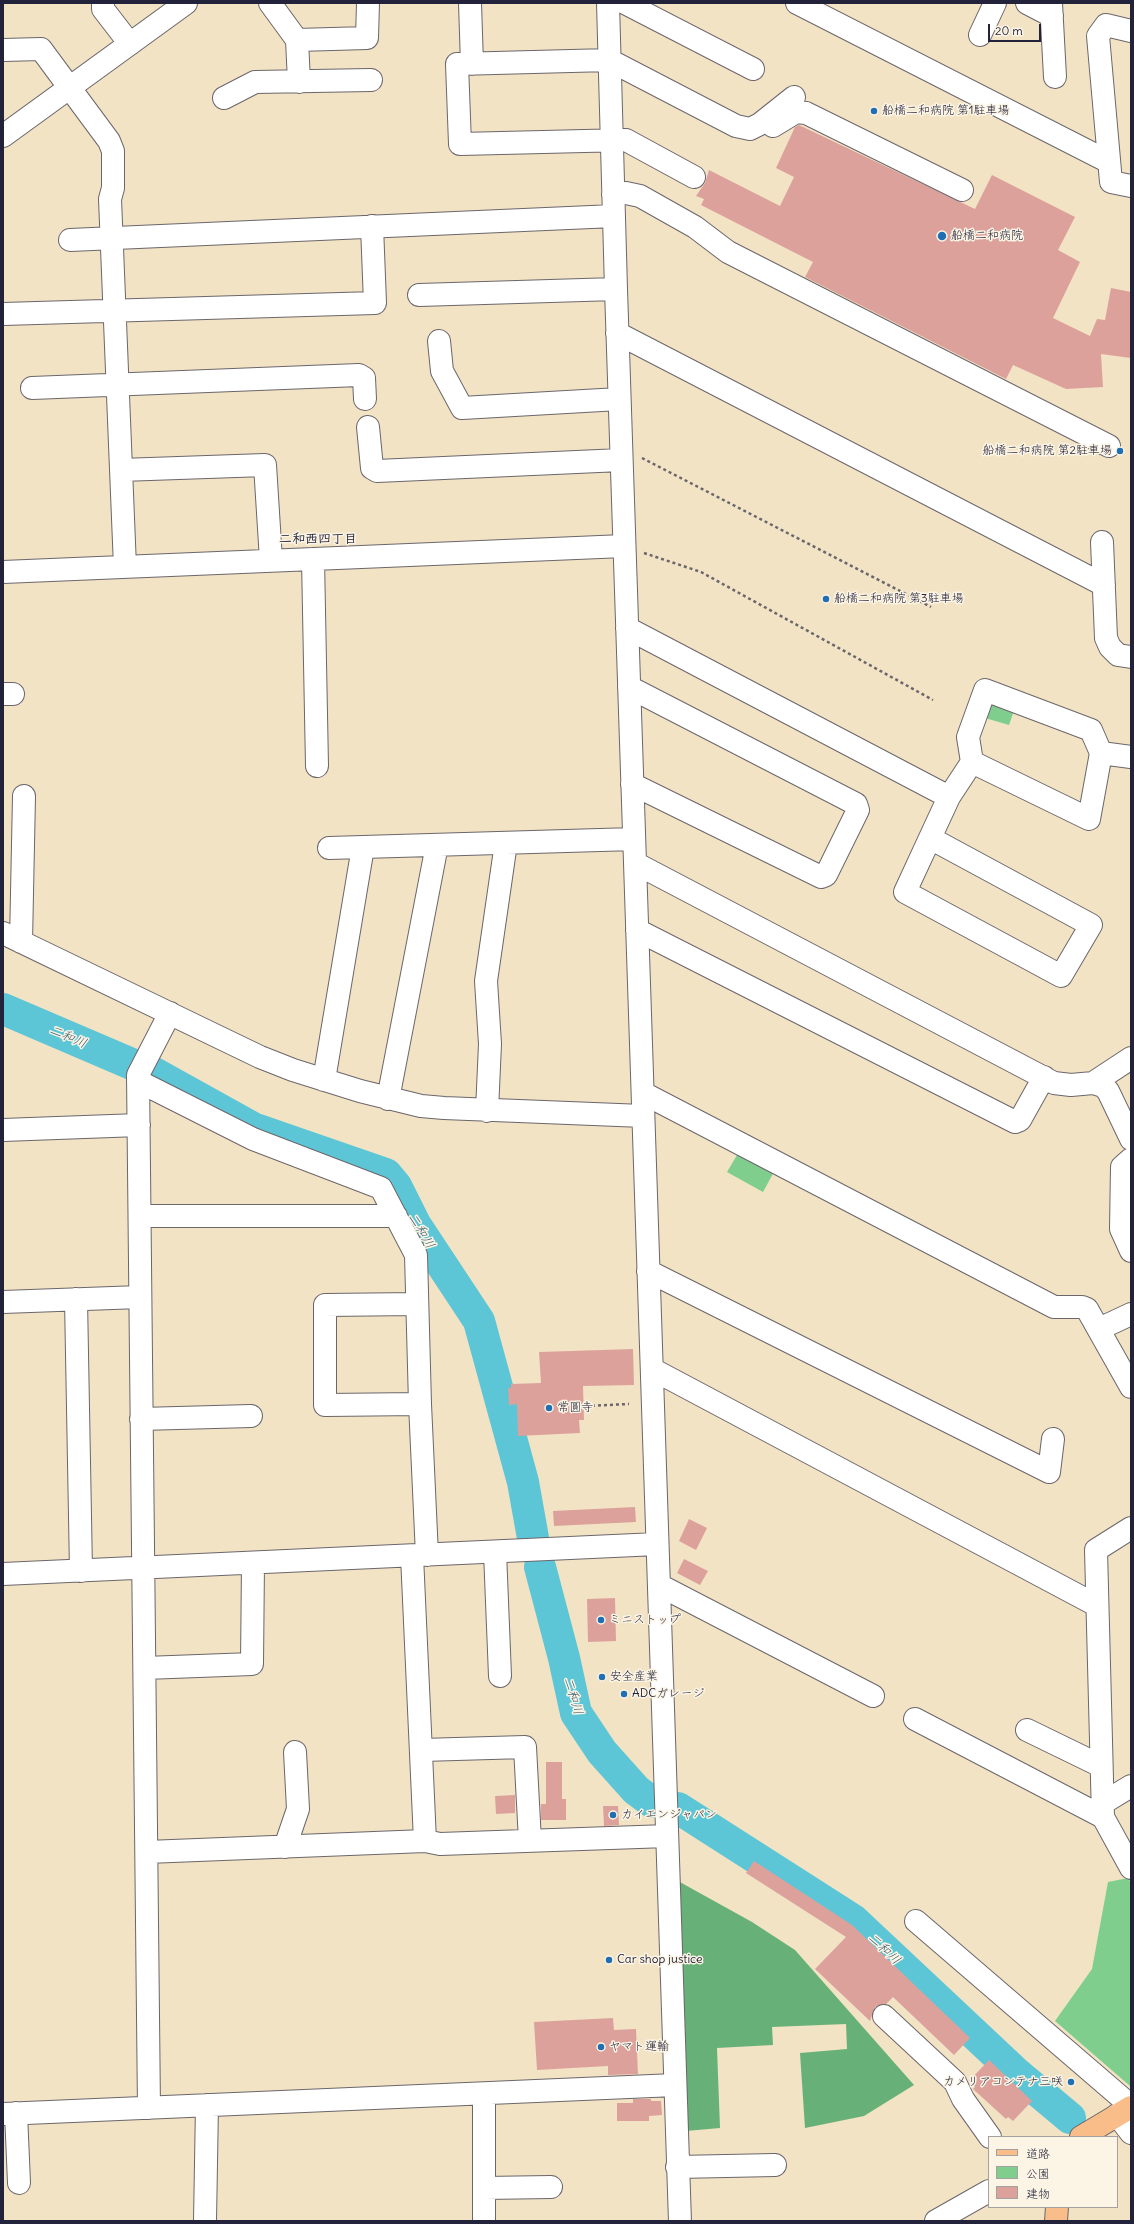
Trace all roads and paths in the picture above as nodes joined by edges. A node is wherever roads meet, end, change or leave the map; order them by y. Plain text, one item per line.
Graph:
1 (103, 3) edge
2 (186, 3) edge
3 (270, 3) edge
4 (368, 3) edge
5 (470, 3) edge
6 (608, 3) edge
7 (626, 3) edge
8 (797, 3) edge
9 (995, 3) edge
10 (1027, 3) edge
11 (1052, 10) edge
12 (1131, 30) edge
13 (980, 35) dead end
14 (297, 40) junction
15 (130, 44) junction
16 (3, 50) edge
17 (609, 60) junction
18 (472, 64) junction
19 (753, 69) dead end
20 (1055, 77) dead end
21 (371, 80) dead end
22 (299, 82) junction
23 (70, 88) junction
24 (794, 97) dead end
25 (224, 98) dead end
26 (743, 128) junction
27 (3, 136) edge
28 (611, 140) junction
29 (1109, 162) junction
30 (694, 177) dead end
31 (1131, 186) edge
32 (962, 190) dead end
33 (613, 194) junction
34 (614, 216) junction
35 (372, 226) junction
36 (111, 238) junction
37 (70, 240) dead end
38 (616, 289) junction
39 (419, 295) dead end
40 (116, 312) junction
41 (3, 314) edge
42 (617, 333) junction
43 (440, 341) dead end
44 (118, 385) junction
45 (32, 388) dead end
46 (365, 399) dead end
47 (619, 399) junction
48 (368, 427) dead end
49 (1109, 446) dead end
50 (621, 454) junction
51 (121, 470) junction
52 (1102, 542) dead end
53 (624, 547) junction
54 (313, 559) junction
55 (271, 560) junction
56 (125, 567) junction
57 (3, 572) edge
58 (1104, 585) junction
59 (931, 607) dead end
60 (627, 628) junction
61 (1131, 657) edge
62 (629, 687) junction
63 (933, 700) dead end
64 (1101, 753) junction
65 (1131, 757) edge
66 (972, 762) junction
67 (317, 766) dead end
68 (632, 784) junction
69 (24, 796) dead end
70 (949, 797) junction
71 (930, 838) junction
72 (634, 839) junction
73 (506, 843) junction
74 (437, 845) junction
75 (363, 847) junction
76 (329, 848) dead end
77 (635, 863) junction
78 (637, 930) junction
79 (12, 938) edge
80 (170, 1013) junction
81 (1131, 1058) edge
82 (141, 1071) junction
83 (1044, 1077) junction
84 (324, 1080) junction
85 (1094, 1084) junction
86 (643, 1093) junction
87 (388, 1099) junction
88 (487, 1111) junction
89 (643, 1116) junction
90 (139, 1125) junction
91 (3, 1130) edge
92 (1131, 1139) edge
93 (1131, 1159) edge
94 (141, 1216) junction
95 (396, 1216) junction
96 (1131, 1251) edge
97 (648, 1271) junction
98 (140, 1297) junction
99 (76, 1299) junction
100 (3, 1302) edge
101 (418, 1304) junction
102 (1131, 1314) edge
103 (1100, 1330) junction
104 (652, 1369) junction
105 (1131, 1387) edge
106 (420, 1404) junction
107 (628, 1404) dead end
108 (586, 1406) dead end
109 (251, 1416) dead end
110 (141, 1419) junction
111 (1053, 1439) dead end
112 (1128, 1536) edge
113 (657, 1544) junction
114 (495, 1552) junction
115 (420, 1556) junction
116 (253, 1563) junction
117 (144, 1568) junction
118 (80, 1571) junction
119 (3, 1574) edge
120 (659, 1585) junction
121 (1096, 1604) junction
122 (145, 1668) junction
123 (500, 1676) dead end
124 (873, 1696) dead end
125 (915, 1719) dead end
126 (1027, 1730) dead end
127 (422, 1750) junction
128 (295, 1752) dead end
129 (1101, 1766) junction
130 (1131, 1786) edge
131 (1103, 1810) junction
132 (667, 1836) junction
133 (425, 1841) junction
134 (530, 1841) junction
135 (285, 1847) junction
136 (147, 1852) junction
137 (1131, 1868) edge
138 (916, 1921) dead end
139 (884, 2016) dead end
140 (675, 2085) junction
141 (484, 2094) junction
142 (207, 2105) junction
143 (150, 2108) junction
144 (1126, 2109) edge
145 (10, 2114) edge
146 (1131, 2133) edge
147 (989, 2136) edge
148 (1083, 2136) edge
149 (774, 2165) dead end
150 (677, 2167) junction
151 (19, 2182) dead end
152 (551, 2187) dead end
153 (484, 2188) junction
154 (988, 2192) edge
155 (1057, 2208) edge
156 (205, 2221) edge
157 (484, 2221) edge
158 (680, 2221) edge
159 (936, 2221) edge
160 (1056, 2221) edge

1 - 15 street
2 - 15 street
3 - 14 street
4 - 14 street
5 - 18 street
6 - 17 street
7 - 19 street
8 - 29 street
9 - 13 street
10 - 11 street
11 - 20 street
12 - 29 street
14 - 22 street
15 - 23 street
16 - 23 street
17 - 18 street
17 - 26 street
17 - 28 street
18 - 28 street
21 - 22 street
22 - 25 street
23 - 27 street
23 - 36 street
24 - 26 street
26 - 32 street
28 - 30 street
28 - 33 street
29 - 31 street
33 - 34 street
33 - 49 street
34 - 35 street
34 - 38 street
35 - 36 street
35 - 40 street
36 - 37 street
36 - 40 street
38 - 39 street
38 - 42 street
40 - 41 street
40 - 44 street
42 - 47 street
42 - 58 street
43 - 47 street
44 - 45 street
44 - 46 street
44 - 51 street
47 - 50 street
48 - 50 street
50 - 53 street
50 - 59 path
51 - 55 street
51 - 56 street
52 - 58 street
53 - 54 street
53 - 60 street
53 - 63 path
54 - 55 street
54 - 67 street
55 - 56 street
56 - 57 street
58 - 61 street
60 - 62 street
60 - 70 street
62 - 68 street
62 - 68 street
64 - 65 street
64 - 66 street
64 - 66 street
66 - 70 street
68 - 72 street
69 - 79 street
70 - 71 street
71 - 71 street
72 - 73 street
72 - 77 street
73 - 74 street
73 - 88 street
74 - 75 street
74 - 87 street
75 - 76 street
75 - 84 street
77 - 78 street
77 - 83 street
78 - 83 street
78 - 86 street
79 - 80 street
80 - 82 street
80 - 84 street
81 - 85 street
82 - 90 street
82 - 95 street
83 - 85 street
84 - 87 street
85 - 92 street
86 - 89 street
86 - 103 street
87 - 88 street
88 - 89 street
89 - 97 street
90 - 91 street
90 - 94 street
93 - 96 street
94 - 95 street
94 - 98 street
95 - 101 street
97 - 104 street
97 - 111 street
98 - 99 street
98 - 110 street
99 - 100 street
99 - 118 street
101 - 106 street
101 - 106 street
102 - 103 street
103 - 105 street
104 - 113 street
104 - 121 street
106 - 115 street
107 - 108 path
109 - 110 street
110 - 117 street
112 - 121 street
113 - 114 street
113 - 120 street
114 - 115 street
114 - 123 street
115 - 116 street
115 - 127 street
116 - 117 street
116 - 122 street
117 - 118 street
117 - 122 street
118 - 119 street
120 - 124 street
120 - 132 street
121 - 129 street
122 - 136 street
125 - 131 street
126 - 129 street
127 - 133 street
127 - 134 street
128 - 135 street
129 - 131 street
130 - 131 street
131 - 137 street
132 - 134 street
132 - 140 street
133 - 134 street
133 - 135 street
135 - 136 street
136 - 143 street
138 - 144 street
139 - 147 street
140 - 141 street
140 - 150 street
141 - 142 street
141 - 153 street
142 - 143 street
142 - 156 street
143 - 145 street
144 - 146 street
144 - 148 main road
145 - 151 street
149 - 150 street
150 - 158 street
152 - 153 street
153 - 157 street
154 - 159 street
155 - 160 main road

